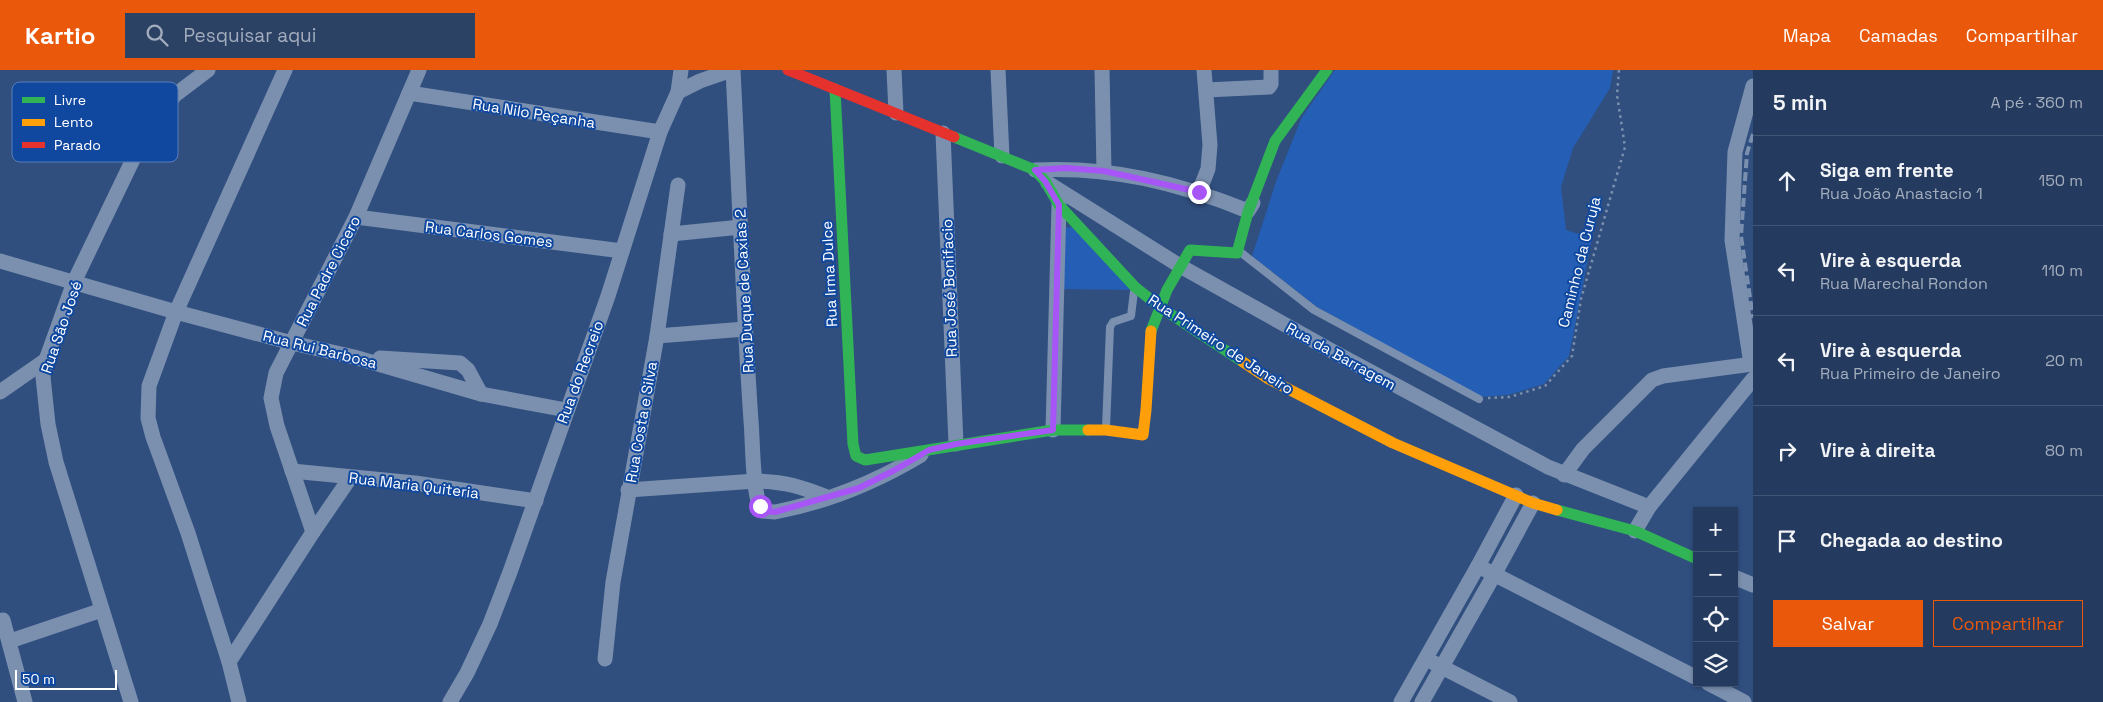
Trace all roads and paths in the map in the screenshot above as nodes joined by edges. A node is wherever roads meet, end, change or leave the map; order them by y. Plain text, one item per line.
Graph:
1 (208, 70) edge
2 (285, 70) edge
3 (419, 70) edge
4 (681, 70) edge
5 (732, 70) edge
6 (894, 70) edge
7 (998, 70) edge
8 (1102, 70) edge
9 (1204, 70) edge
10 (1271, 70) edge
11 (1327, 70) edge
12 (1620, 70) edge
13 (791, 71) edge
14 (1753, 86) edge
15 (835, 89) junction
16 (1206, 90) junction
17 (678, 92) junction
18 (178, 93) edge
19 (409, 93) junction
20 (896, 113) junction
21 (660, 132) junction
22 (943, 133) junction
23 (1002, 156) junction
24 (132, 162) edge
25 (1104, 171) junction
26 (1040, 176) junction
27 (678, 185) dead end
28 (1199, 192) junction
29 (1253, 203) junction
30 (1059, 205) junction
31 (356, 217) junction
32 (741, 227) junction
33 (670, 234) junction
34 (622, 251) junction
35 (1239, 251) junction
36 (0, 261) edge
37 (1180, 266) junction
38 (74, 282) junction
39 (1135, 287) junction
40 (1160, 307) junction
41 (176, 312) junction
42 (745, 329) junction
43 (657, 336) junction
44 (292, 343) junction
45 (354, 357) junction
46 (46, 360) junction
47 (1752, 369) edge
48 (0, 392) edge
49 (481, 394) junction
50 (1480, 399) joint
51 (566, 410) junction
52 (1053, 430) junction
53 (1106, 430) junction
54 (956, 444) junction
55 (929, 450) junction
56 (292, 471) junction
57 (1564, 475) junction
58 (350, 478) junction
59 (756, 481) junction
60 (628, 490) junction
61 (1516, 495) junction
62 (827, 497) junction
63 (536, 500) junction
64 (1533, 502) junction
65 (1649, 507) junction
66 (1635, 531) junction
67 (313, 532) junction
68 (1693, 558) edge
69 (1478, 566) junction
70 (1494, 575) junction
71 (1738, 578) edge
72 (1753, 585) edge
73 (102, 610) junction
74 (3, 620) dead end
75 (10, 641) junction
76 (1425, 658) junction
77 (605, 659) dead end
78 (229, 662) junction
79 (1441, 667) junction
80 (1693, 676) edge
81 (1716, 687) edge
82 (25, 702) edge
83 (131, 702) edge
84 (239, 702) edge
85 (450, 702) edge
86 (1401, 702) edge
87 (1422, 702) edge
88 (1510, 702) edge
89 (1744, 702) edge

1 - 18 street, Rua São José
2 - 41 street
3 - 19 street, Rua Padre Cicero
4 - 17 street, Rua do Recreio
5 - 17 street
5 - 32 street, Rua Duque de Caxias 2
6 - 20 street
7 - 23 street
8 - 25 street
9 - 16 street
10 - 16 street
11 - 29 street
12 - 50 path, Caminho da Curuja
13 - 15 street
14 - 47 street
15 - 20 street
15 - 55 street, Rua Irma Dulce
16 - 28 street
17 - 21 street, Rua do Recreio
19 - 21 street, Rua Nilo Peçanha
19 - 31 street, Rua Padre Cicero
20 - 22 street
21 - 34 street, Rua do Recreio
22 - 23 street
22 - 54 street, Rua José Bonifacio
23 - 26 street
24 - 38 street, Rua São José
25 - 26 street
25 - 28 street
26 - 30 street, Rua Primeiro de Janeiro
26 - 37 street, Rua da Barragem
27 - 33 street, Rua Costa e Silva
28 - 29 street
29 - 35 street
30 - 39 street, Rua Primeiro de Janeiro
30 - 52 street
31 - 34 street, Rua Carlos Gomes
31 - 44 street, Rua Padre Cicero
32 - 33 street
32 - 42 street, Rua Duque de Caxias 2
33 - 43 street, Rua Costa e Silva
34 - 51 street, Rua do Recreio
35 - 37 street
35 - 50 lane, Rua da Barragem
36 - 38 street, Rua Rui Barbosa
37 - 40 street
37 - 57 street, Rua da Barragem
38 - 41 street, Rua Rui Barbosa
38 - 46 street, Rua São José
39 - 40 street, Rua Primeiro de Janeiro
39 - 53 lane
40 - 53 street
40 - 61 street, Rua Primeiro de Janeiro
41 - 44 street, Rua Rui Barbosa
41 - 78 street
42 - 43 street
42 - 59 street, Rua Duque de Caxias 2
43 - 60 street, Rua Costa e Silva
44 - 45 street, Rua Rui Barbosa
44 - 56 street, Rua Padre Cicero
45 - 49 street, Rua Rui Barbosa
45 - 49 street
46 - 48 street
46 - 73 street, Rua São José
47 - 57 street
47 - 65 street
49 - 51 street, Rua Rui Barbosa
51 - 63 street, Rua do Recreio
52 - 53 street
52 - 54 street
54 - 55 street
55 - 62 street
56 - 58 street, Rua Maria Quiteria
56 - 67 street, Rua Padre Cicero
57 - 65 street, Rua da Barragem
58 - 63 street, Rua Maria Quiteria
58 - 67 street
59 - 60 street
59 - 62 street
59 - 62 street, Rua Duque de Caxias 2
60 - 77 street, Rua Costa e Silva
61 - 64 street, Rua Primeiro de Janeiro
61 - 69 street
63 - 85 street, Rua do Recreio
64 - 66 street, Rua Primeiro de Janeiro
64 - 70 street
65 - 66 street
66 - 68 street, Rua Primeiro de Janeiro
67 - 78 street
69 - 70 street
69 - 76 street
70 - 79 street
70 - 80 street
71 - 72 street
73 - 75 street
73 - 83 street, Rua São José
74 - 75 street
75 - 82 street
76 - 79 street
76 - 86 street
78 - 84 street
79 - 87 street
79 - 88 street
81 - 89 street

